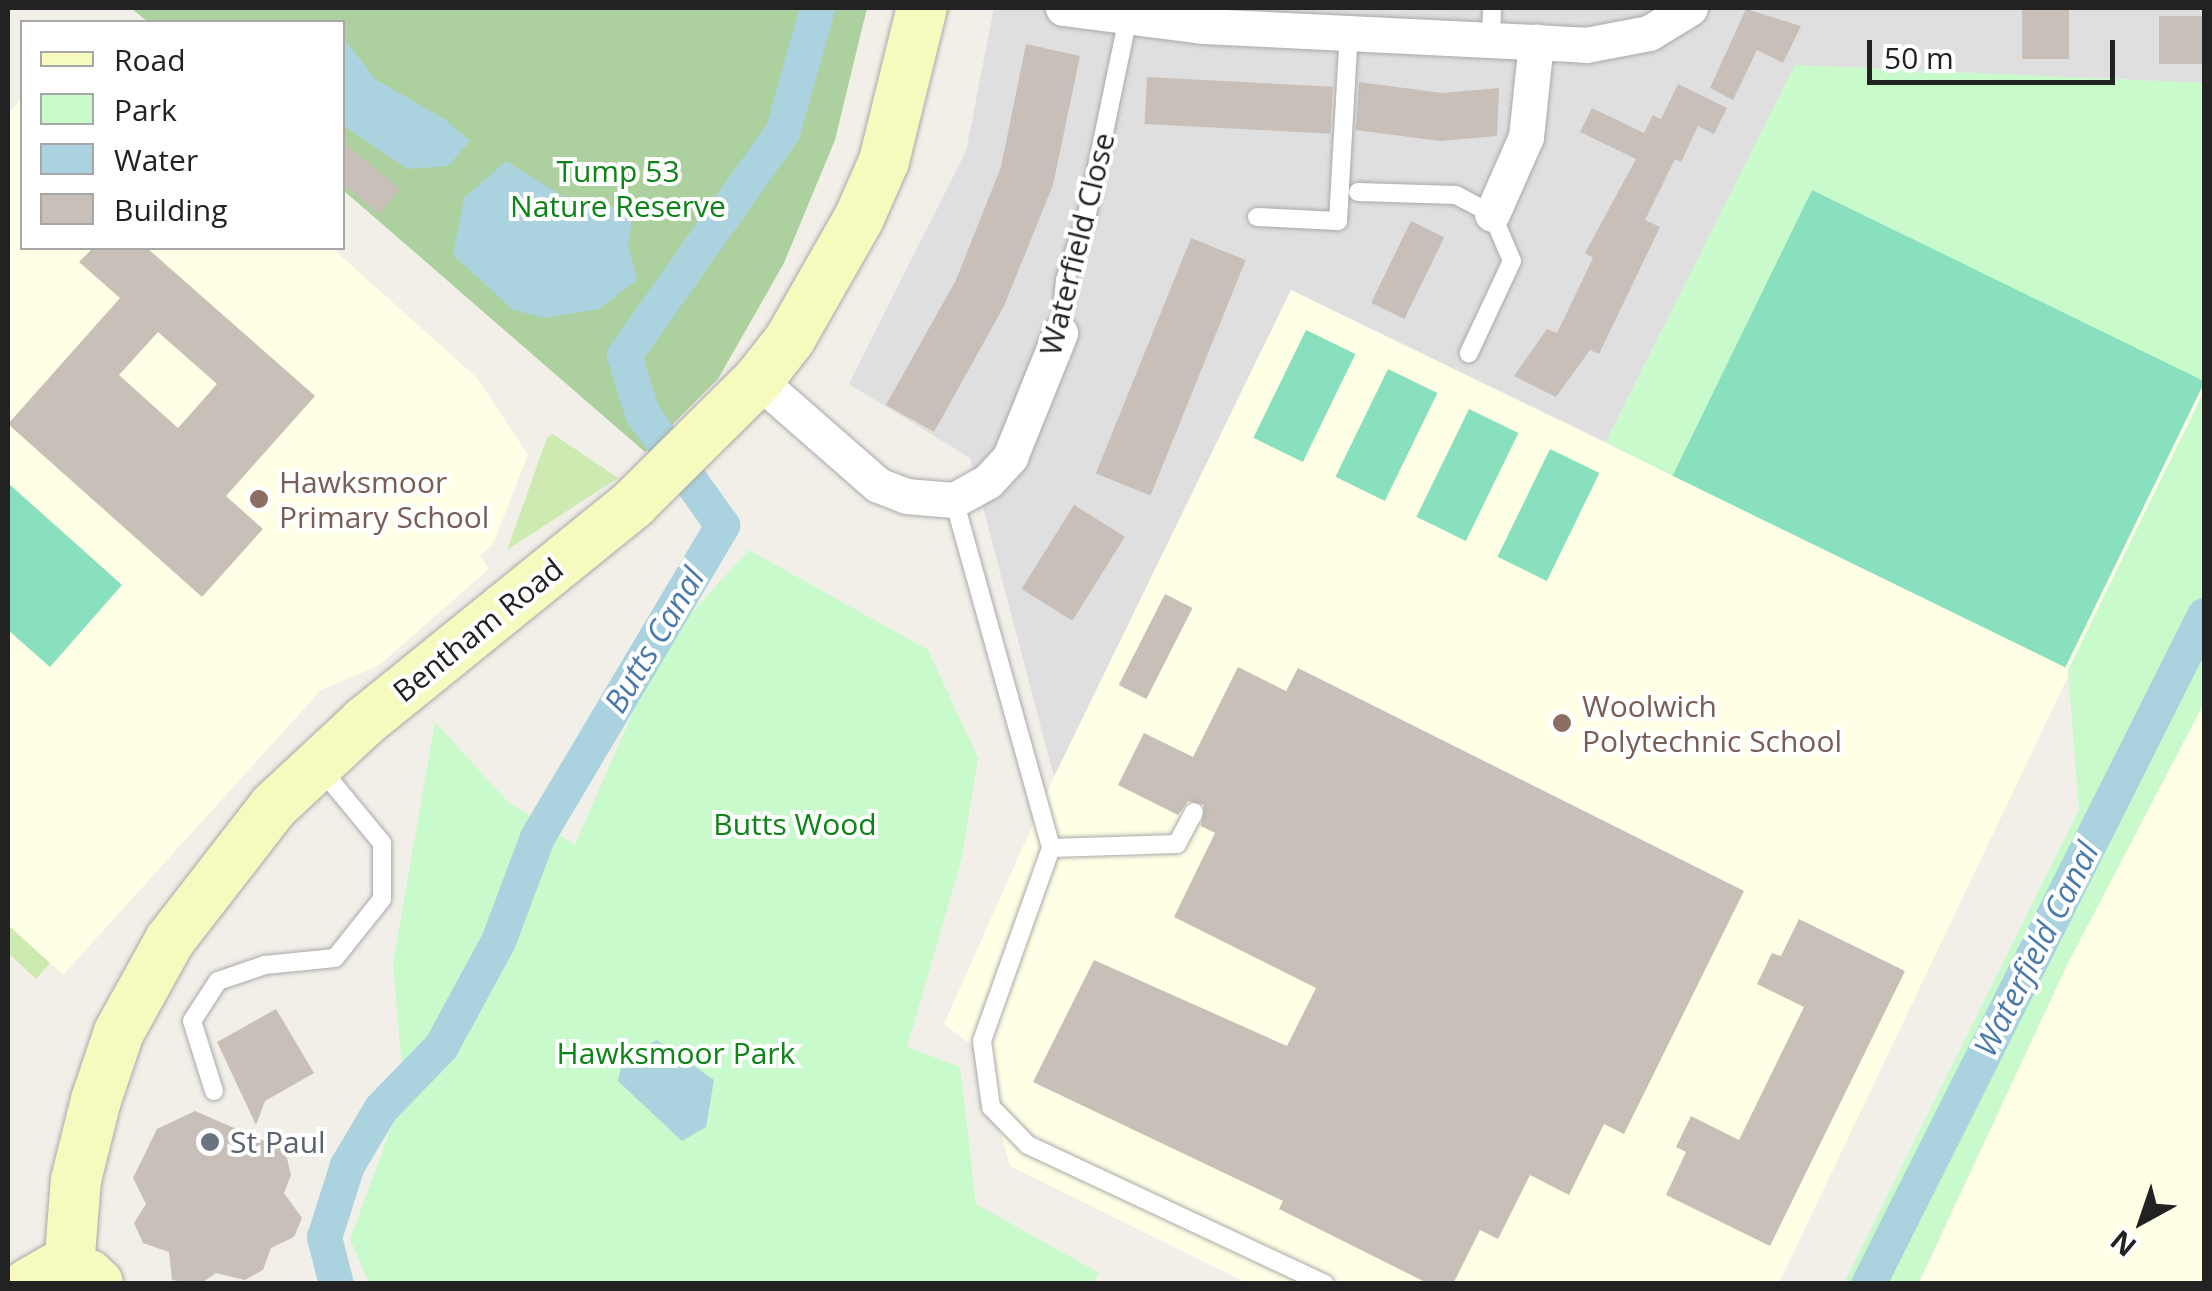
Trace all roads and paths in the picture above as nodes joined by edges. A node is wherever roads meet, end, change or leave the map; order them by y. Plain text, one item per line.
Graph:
1 (922, 8) edge
2 (1064, 8) edge
3 (1690, 8) edge
4 (1146, 15) edge
5 (1491, 24) edge
6 (1349, 30) junction
7 (1536, 42) junction
8 (1358, 192) dead end
9 (1492, 214) junction
10 (1258, 217) dead end
11 (1060, 334) joint
12 (1469, 353) dead end
13 (758, 380) junction
14 (954, 500) junction
15 (317, 765) junction
16 (1194, 812) dead end
17 (1051, 848) junction
18 (214, 1091) dead end
19 (65, 1278) edge
20 (1325, 1284) edge

1 - 13 street, Bentham Road
2 - 4 street
3 - 7 street
4 - 6 street
4 - 11 lane, Waterfield Close
5 - 6 street
5 - 7 street
6 - 10 lane
7 - 9 street
8 - 9 lane
9 - 12 lane
11 - 14 street, Waterfield Close
13 - 14 street
13 - 15 street, Bentham Road
14 - 17 lane
15 - 18 lane
15 - 19 street, Bentham Road
16 - 17 lane
17 - 20 lane

